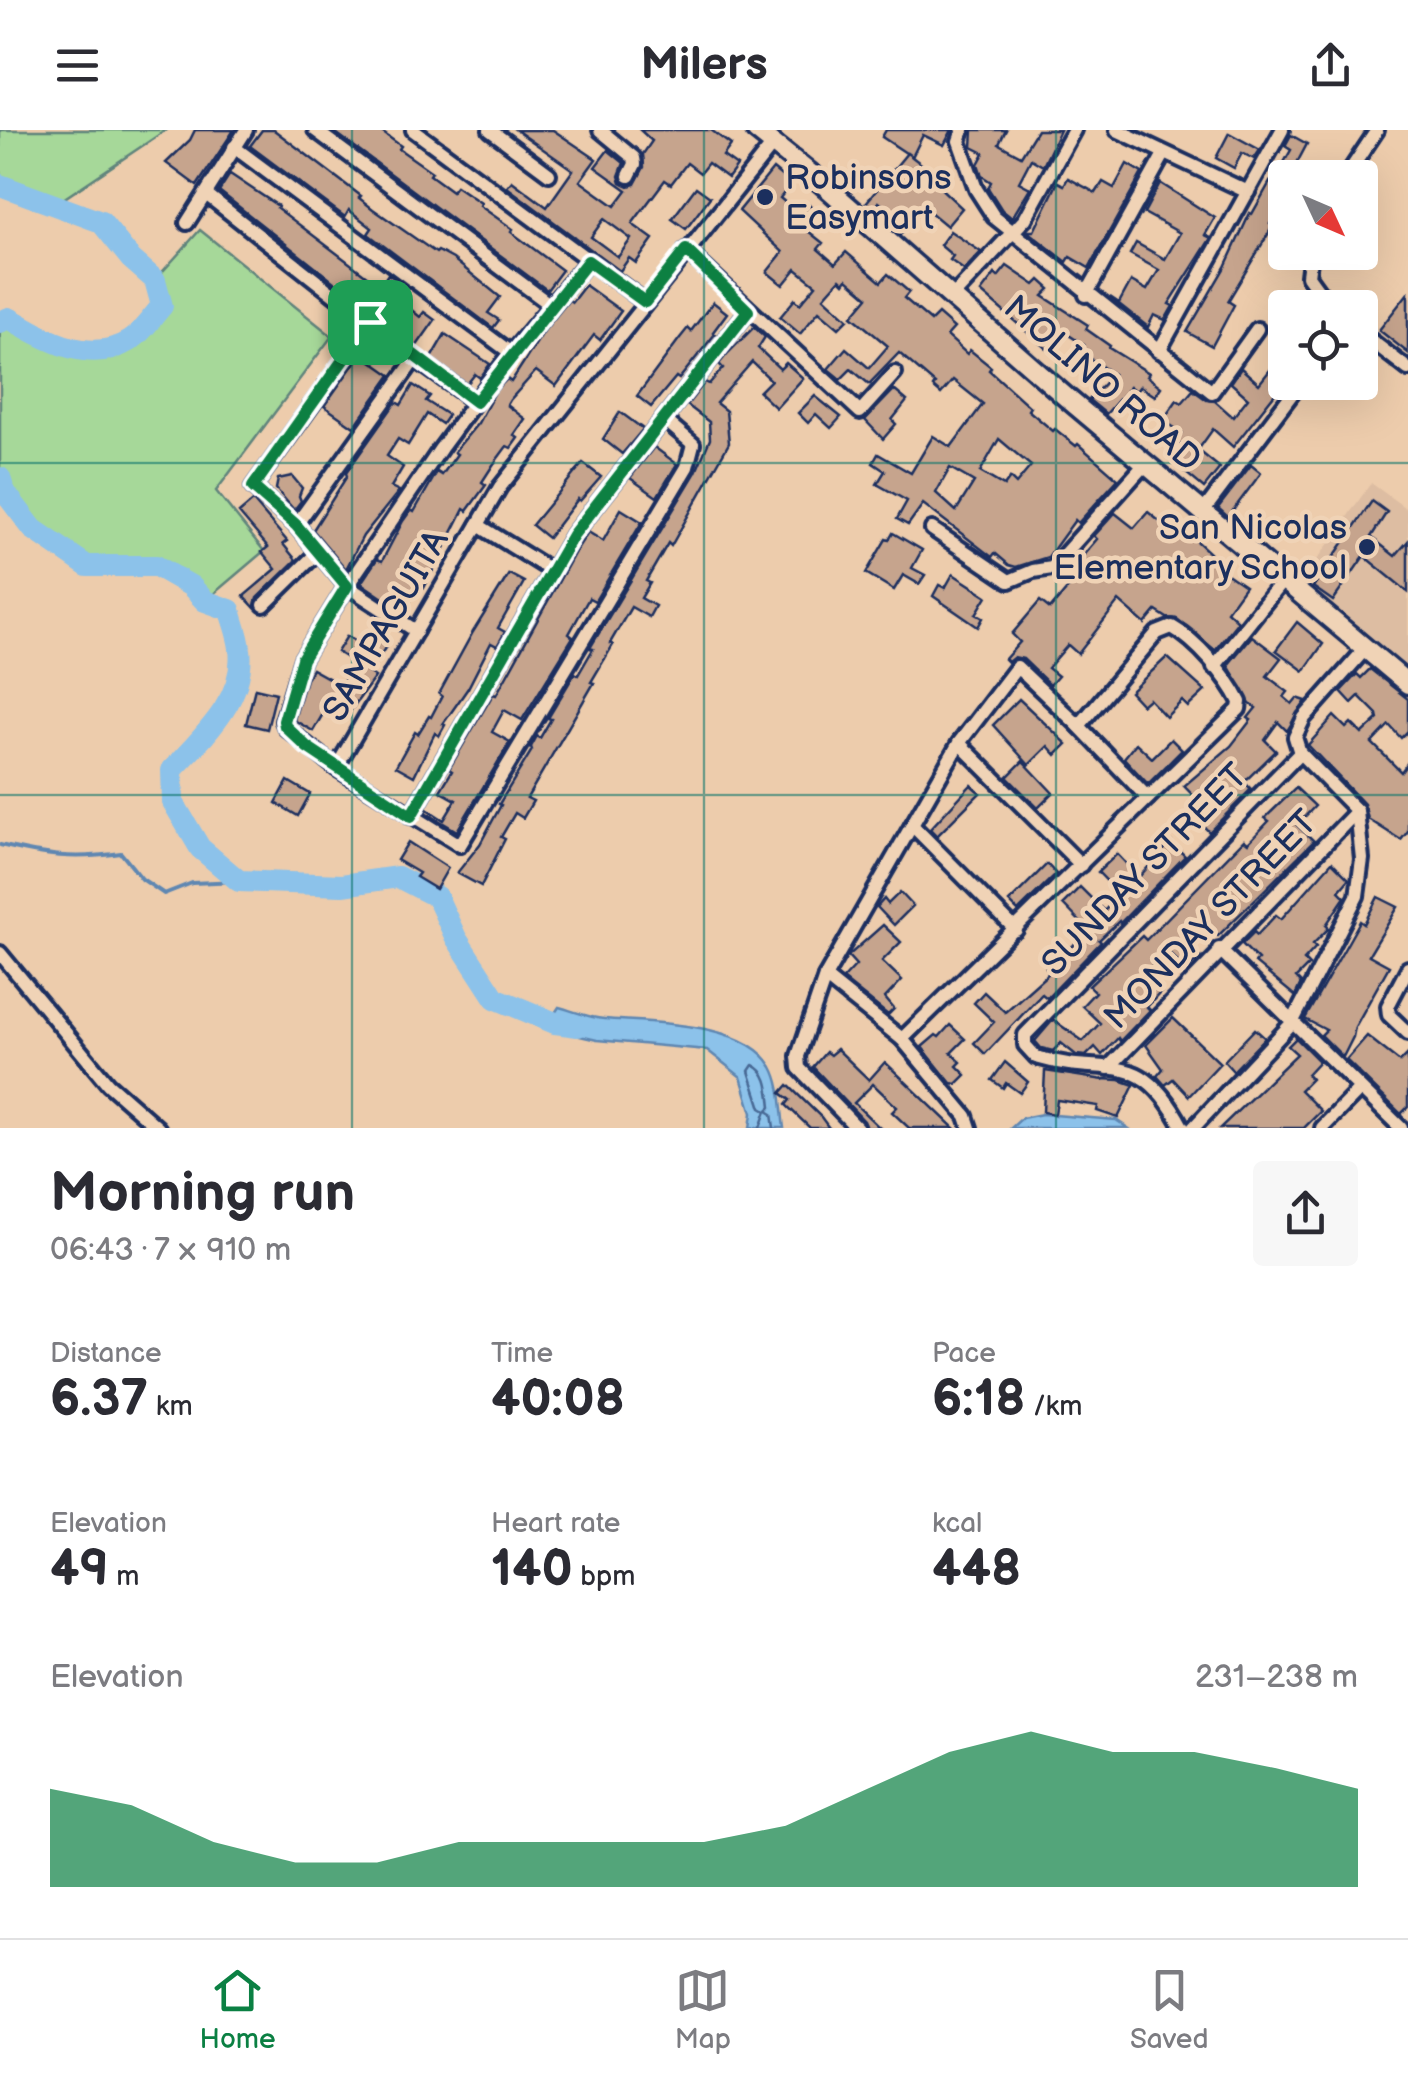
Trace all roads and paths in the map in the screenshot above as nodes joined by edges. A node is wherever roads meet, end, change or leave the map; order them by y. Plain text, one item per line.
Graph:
1 (246, 130) edge
2 (315, 130) edge
3 (413, 130) edge
4 (490, 130) edge
5 (600, 130) edge
6 (756, 130) edge
7 (963, 130) edge
8 (1074, 130) edge
9 (1117, 130) edge
10 (1282, 130) edge
11 (1377, 130) edge
12 (772, 144) junction
13 (234, 147) junction
14 (1164, 154) junction
15 (1358, 160) edge
16 (549, 174) dead end
17 (630, 176) dead end
18 (1248, 192) junction
19 (206, 194) junction
20 (187, 223) dead end
21 (1012, 233) junction
22 (686, 250) junction
23 (588, 261) junction
24 (1086, 295) junction
25 (952, 296) junction
26 (645, 302) junction
27 (552, 306) junction
28 (748, 311) junction
29 (370, 322) junction
30 (1257, 329) dead end
31 (1378, 346) edge
32 (1159, 350) junction
33 (511, 353) junction
34 (415, 359) junction
35 (1408, 369) edge
36 (895, 373) dead end
37 (1287, 400) edge
38 (476, 402) junction
39 (665, 420) junction
40 (1145, 464) junction
41 (1202, 513) junction
42 (296, 525) junction
43 (478, 525) junction
44 (932, 529) dead end
45 (318, 552) junction
46 (552, 571) junction
47 (1284, 579) junction
48 (347, 586) junction
49 (264, 605) dead end
50 (416, 631) junction
51 (1367, 647) junction
52 (1214, 667) junction
53 (1408, 684) edge
54 (1080, 726) junction
55 (959, 743) junction
56 (1300, 753) junction
57 (336, 768) junction
58 (1148, 798) junction
59 (1356, 811) junction
60 (411, 816) junction
61 (912, 826) junction
62 (1081, 865) junction
63 (1016, 930) junction
64 (1220, 950) junction
65 (0, 953) edge
66 (1408, 968) edge
67 (825, 977) junction
68 (1292, 1024) junction
69 (1408, 1033) edge
70 (902, 1040) junction
71 (1108, 1068) junction
72 (1360, 1088) junction
73 (158, 1128) edge
74 (858, 1128) edge
75 (970, 1128) edge
76 (1182, 1128) edge
77 (1193, 1128) edge
78 (1322, 1128) edge
79 (1401, 1128) edge

1 - 13 street
2 - 27 street
3 - 23 street
4 - 16 street
5 - 17 street
6 - 12 main road, MOLINO ROAD
7 - 21 street
8 - 21 street
9 - 14 street
10 - 18 street
11 - 15 street
12 - 22 street, SAMPAGUITA
12 - 25 main road, MOLINO ROAD
13 - 19 street
13 - 33 street
14 - 18 street
14 - 24 street
18 - 32 street
19 - 20 street
19 - 29 street
21 - 24 street
21 - 25 street
22 - 26 street, SAMPAGUITA
22 - 28 street
23 - 26 street
23 - 27 street
24 - 32 street
25 - 40 main road, MOLINO ROAD
26 - 43 street, SAMPAGUITA
27 - 33 street
28 - 36 street
28 - 39 street
29 - 34 street
29 - 42 street
30 - 32 street
31 - 35 street
33 - 38 street
34 - 38 street
34 - 42 street
37 - 41 street
38 - 48 street
39 - 46 street
39 - 60 street, SAMPAGUITA
40 - 41 main road, MOLINO ROAD
40 - 44 street
41 - 47 main road, MOLINO ROAD
42 - 45 street
43 - 46 street
43 - 50 street, SAMPAGUITA
45 - 48 street
45 - 49 street
46 - 60 street
47 - 51 main road, MOLINO ROAD
47 - 52 street
48 - 50 street
48 - 57 street
50 - 57 street, SAMPAGUITA
51 - 53 main road, MOLINO ROAD
51 - 56 street
52 - 54 street
52 - 58 street
54 - 55 street
54 - 58 street
55 - 61 street
55 - 62 street
56 - 59 street
56 - 71 street, SUNDAY STREET
57 - 60 street, SAMPAGUITA
58 - 62 street
59 - 64 street, MONDAY STREET
59 - 68 street
61 - 63 street
61 - 67 street
62 - 63 street
63 - 70 street
64 - 68 street
64 - 71 street, MONDAY STREET
65 - 73 street
66 - 69 street
67 - 70 street
67 - 74 street
68 - 72 street
68 - 77 street
70 - 75 street
71 - 76 street
72 - 78 street
72 - 79 street

